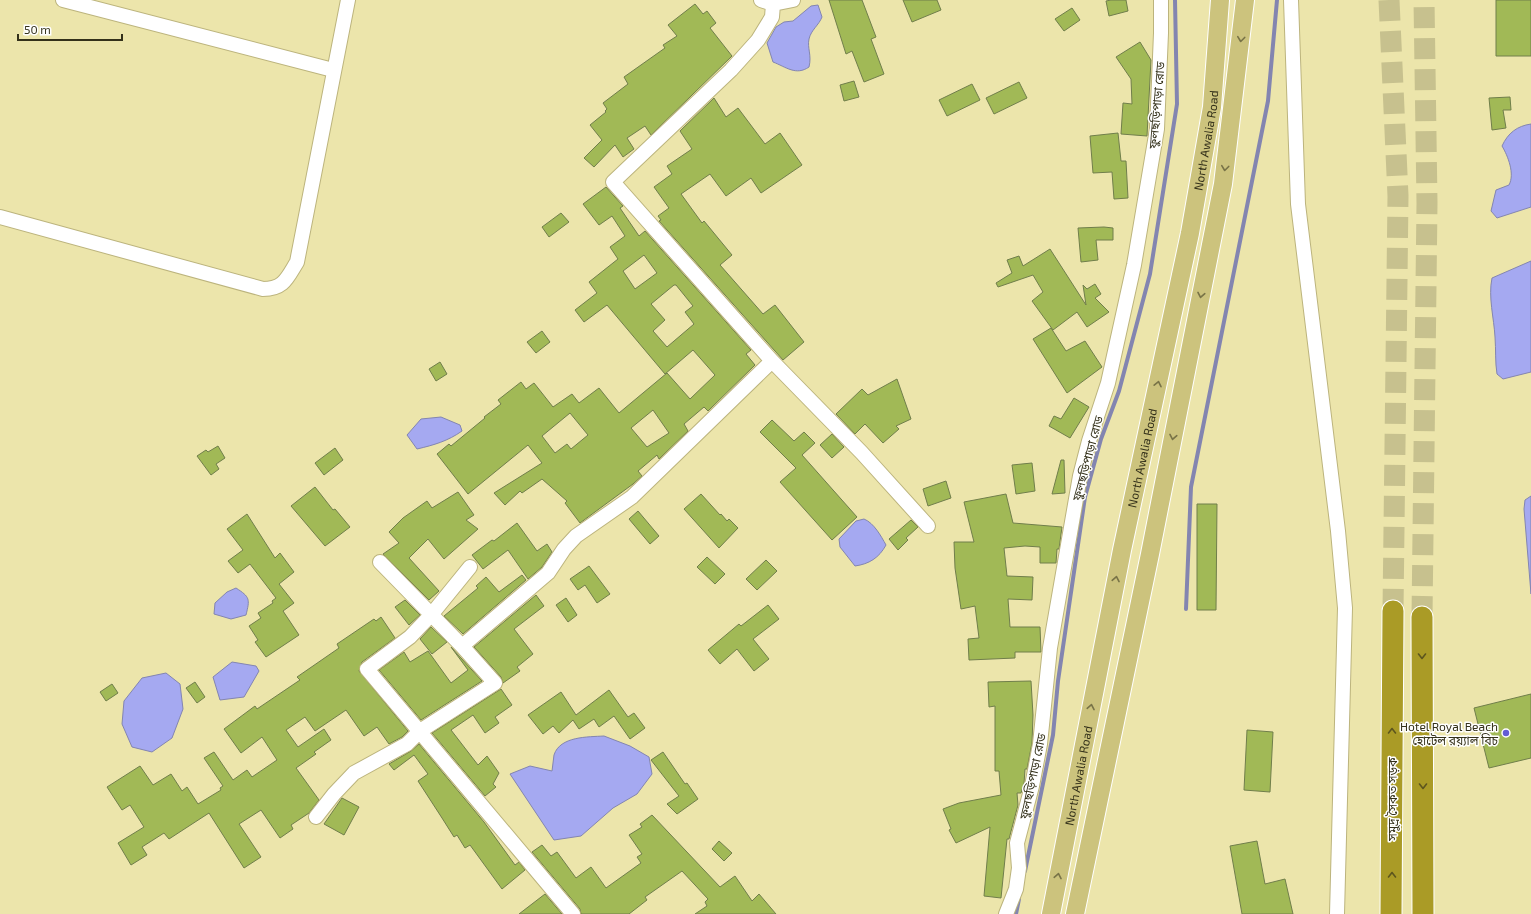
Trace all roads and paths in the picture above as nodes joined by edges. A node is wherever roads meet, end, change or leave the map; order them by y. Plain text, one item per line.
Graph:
1 (63, 0) edge
2 (348, 0) edge
3 (793, 0) edge
4 (1161, 0) edge
5 (1220, 0) edge
6 (1245, 0) edge
7 (1291, 0) edge
8 (767, 2) edge
9 (333, 70) junction
10 (0, 217) edge
11 (772, 361) junction
12 (928, 526) dead end
13 (1121, 556) junction
14 (1148, 561) junction
15 (380, 562) dead end
16 (470, 567) dead end
17 (1393, 611) tunnel mouth
18 (431, 615) junction
19 (1422, 617) tunnel mouth
20 (1109, 619) junction
21 (1135, 625) junction
22 (462, 646) junction
23 (420, 731) junction
24 (316, 817) dead end
25 (573, 914) edge
26 (1006, 914) edge
27 (1051, 914) edge
28 (1075, 914) edge
29 (1337, 914) edge
30 (1392, 914) edge
31 (1423, 914) edge

1 - 9 street
2 - 9 street
3 - 8 street
4 - 26 street, ফুলছড়িপাড়া রোড
13 -> 5 main road, North Awalia Road
6 -> 14 main road, North Awalia Road
7 - 29 street
8 - 11 street
9 - 10 street
11 - 12 street
11 - 22 street
13 - 14 main road
20 -> 13 main road, North Awalia Road
14 - 21 main road, North Awalia Road
15 - 18 street
16 - 18 street
30 -> 17 highway, সমুদ্র সৈকত সড়ক
18 - 22 street
18 - 23 street
19 -> 31 highway
20 - 21 main road
27 -> 20 main road, North Awalia Road
21 - 28 main road, North Awalia Road
22 - 23 street
23 - 24 street
23 - 25 street

